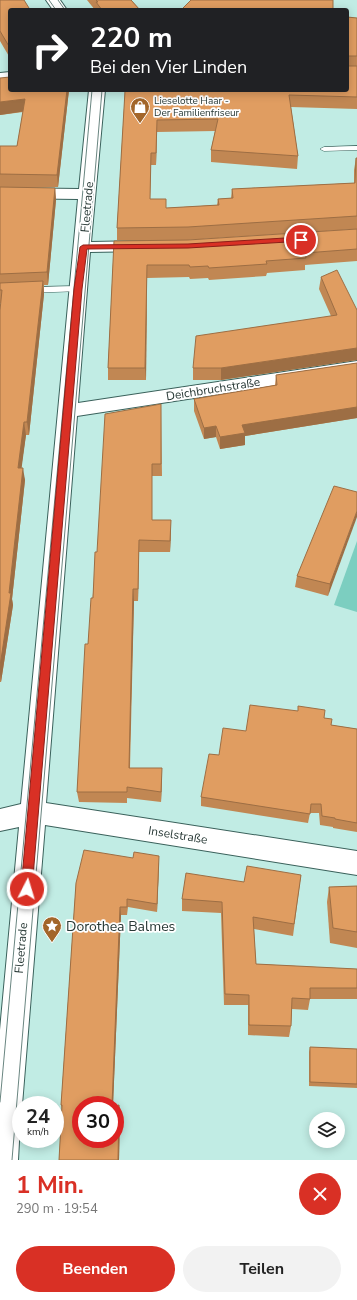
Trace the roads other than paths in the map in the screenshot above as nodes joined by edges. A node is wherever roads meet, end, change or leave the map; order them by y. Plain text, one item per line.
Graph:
1 (97, 92) edge
2 (357, 148) edge
3 (324, 149) dead end
4 (0, 193) edge
5 (88, 194) junction
6 (158, 246) edge
7 (83, 247) junction
8 (78, 289) junction
9 (0, 291) edge
10 (357, 367) edge
11 (68, 411) junction
12 (34, 812) junction
13 (0, 820) edge
14 (357, 863) edge
15 (3, 1160) edge

1 - 5 street, Fleetrade
2 - 3 lane
4 - 5 street
5 - 7 street, Fleetrade
6 - 7 street
7 - 8 street, Fleetrade
8 - 9 lane
8 - 11 street, Fleetrade
10 - 11 street, Deichbruchstraße
11 - 12 street, Fleetrade
12 - 13 street, Inselstraße
12 - 14 street, Inselstraße
12 - 15 street, Fleetrade

